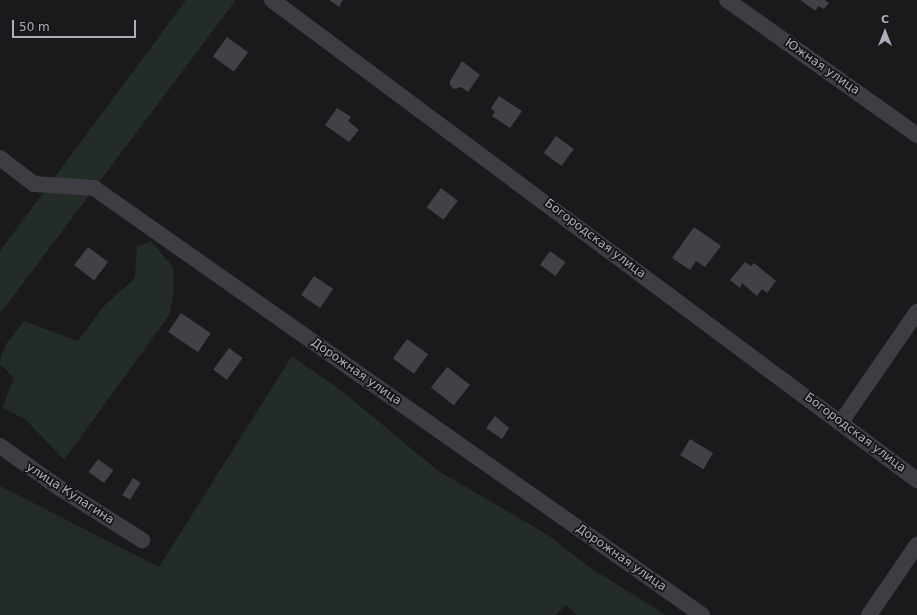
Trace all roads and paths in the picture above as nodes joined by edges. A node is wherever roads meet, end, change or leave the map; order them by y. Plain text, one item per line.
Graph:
1 (272, 0) edge
2 (727, 0) edge
3 (917, 135) edge
4 (0, 158) edge
5 (917, 312) edge
6 (841, 422) junction
7 (0, 446) edge
8 (917, 480) edge
9 (142, 540) dead end
10 (917, 545) edge
11 (702, 615) edge
12 (869, 615) edge

1 - 6 street, Богородская улица
2 - 3 street, Южная улица
4 - 11 street, Дорожная улица
5 - 6 street
6 - 8 street, Богородская улица
7 - 9 street, улица Кулагина
10 - 12 street

